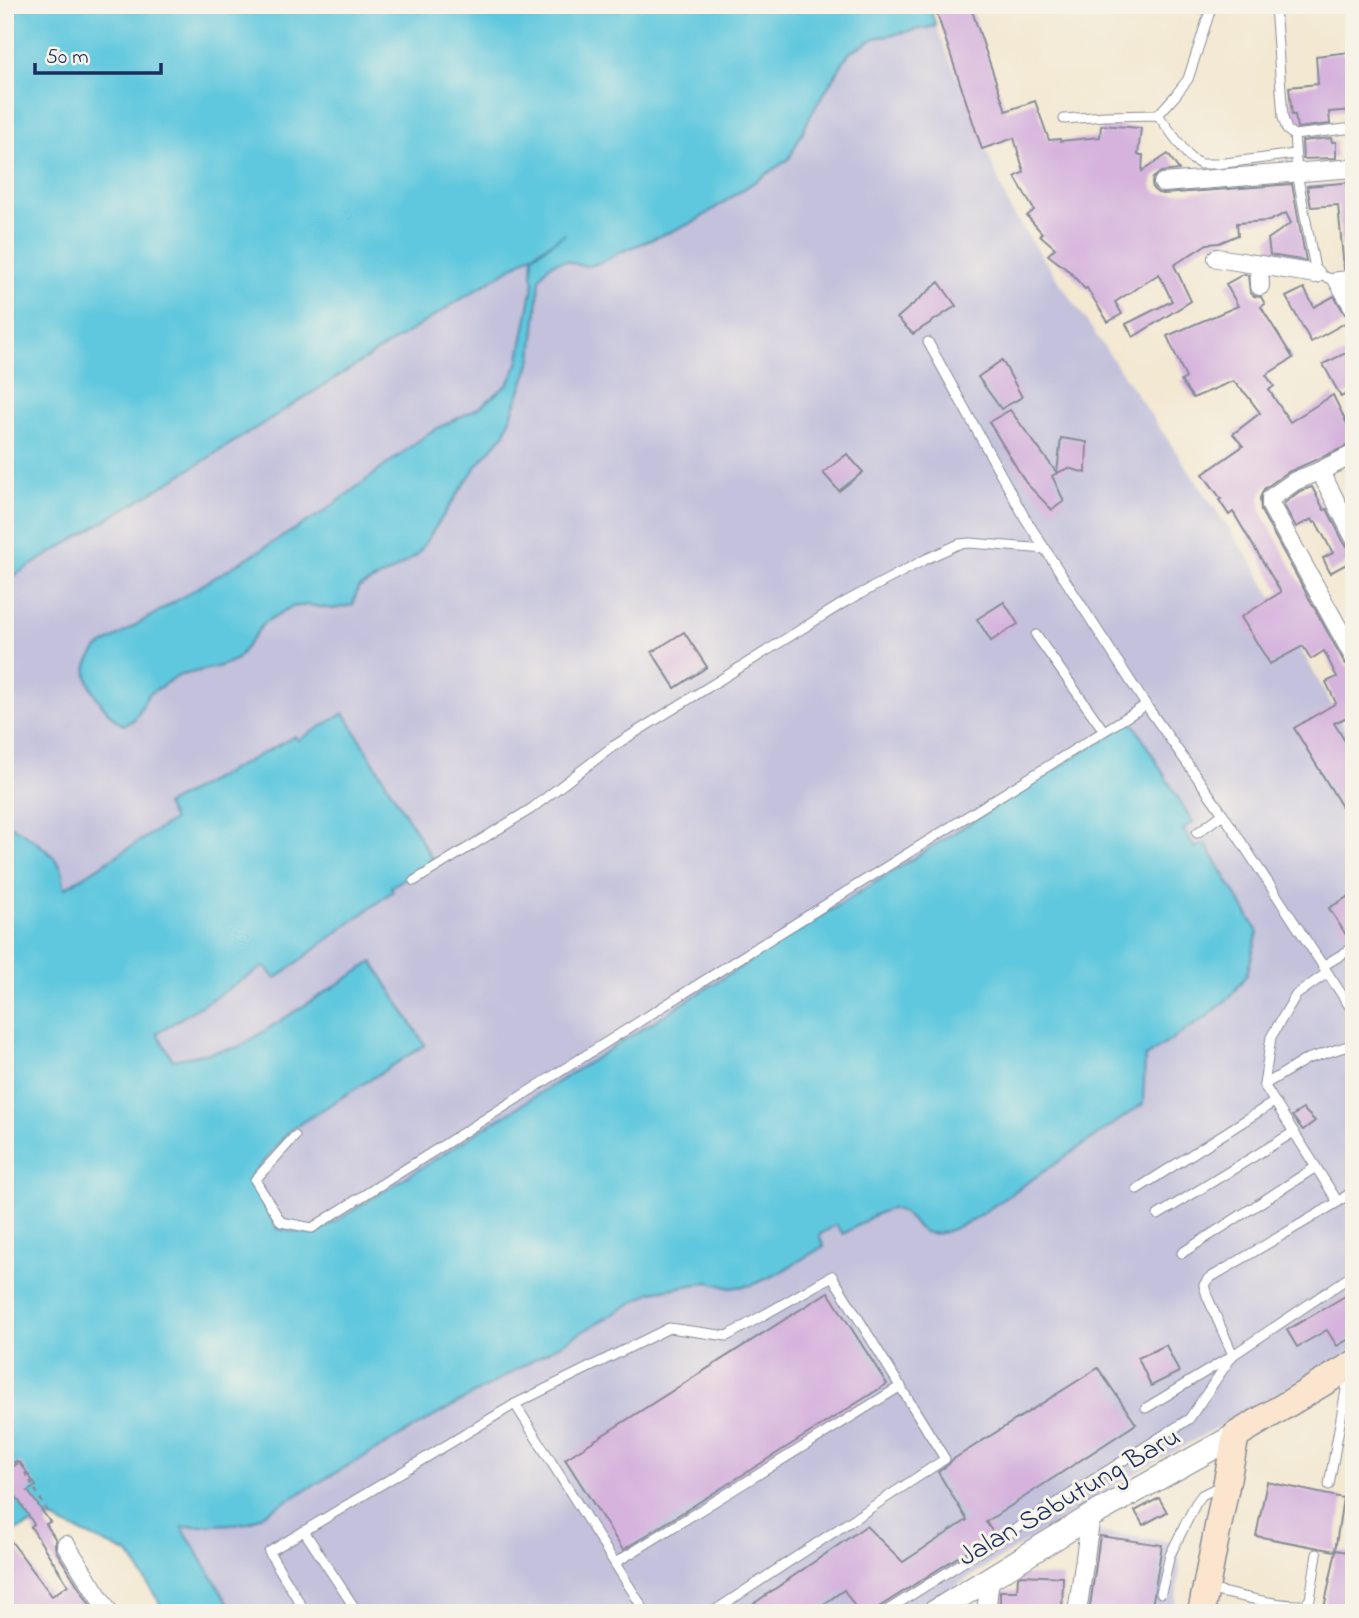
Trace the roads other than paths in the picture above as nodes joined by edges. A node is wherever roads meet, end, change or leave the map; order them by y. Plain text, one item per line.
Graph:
1 (1212, 5) edge
2 (1275, 5) edge
3 (1158, 115) junction
4 (1064, 119) dead end
5 (1354, 128) edge
6 (1294, 135) junction
7 (1296, 163) junction
8 (1354, 168) edge
9 (1163, 183) dead end
10 (1217, 258) dead end
11 (1259, 265) junction
12 (1316, 274) junction
13 (1346, 280) edge
14 (1260, 286) dead end
15 (1354, 308) edge
16 (928, 342) dead end
17 (1354, 454) edge
18 (1320, 471) junction
19 (1354, 537) edge
20 (1046, 549) junction
21 (1036, 635) dead end
22 (1354, 657) edge
23 (1146, 705) junction
24 (1104, 732) junction
25 (1223, 814) junction
26 (1197, 833) dead end
27 (414, 881) dead end
28 (1354, 947) edge
29 (1325, 970) junction
30 (1354, 1013) edge
31 (1354, 1044) edge
32 (1264, 1085) junction
33 (1274, 1101) junction
34 (1294, 1132) junction
35 (295, 1136) dead end
36 (1316, 1167) junction
37 (1137, 1189) dead end
38 (1354, 1190) edge
39 (1338, 1202) junction
40 (1158, 1215) dead end
41 (1182, 1253) dead end
42 (1354, 1274) edge
43 (1233, 1355) junction
44 (1352, 1365) edge
45 (901, 1386) junction
46 (515, 1404) junction
47 (1146, 1408) dead end
48 (1236, 1435) junction
49 (1227, 1481) junction
50 (1329, 1485) dead end
51 (1090, 1516) junction
52 (304, 1531) junction
53 (66, 1545) dead end
54 (1317, 1554) dead end
55 (615, 1563) junction
56 (990, 1579) junction
57 (1161, 1593) dead end
58 (1203, 1601) edge
59 (717, 1609) dead end
60 (109, 1613) edge
61 (306, 1613) edge
62 (358, 1613) edge
63 (646, 1613) edge
64 (883, 1613) edge
65 (933, 1613) edge
66 (986, 1613) edge
67 (1077, 1613) edge

1 - 3 lane
2 - 6 lane
3 - 4 lane
3 - 7 lane
5 - 6 lane
6 - 7 lane
7 - 8 street
7 - 9 street
7 - 12 lane
10 - 11 street
11 - 12 street
11 - 14 street
12 - 13 lane
13 - 15 street
16 - 20 lane
17 - 18 street
18 - 19 street
18 - 22 street
20 - 23 lane
20 - 27 lane
21 - 24 lane
23 - 24 lane
23 - 25 lane
24 - 35 lane
25 - 26 lane
25 - 29 lane
28 - 29 lane
29 - 30 lane
29 - 32 lane
31 - 32 lane
32 - 33 lane
33 - 34 lane
33 - 37 lane
34 - 36 lane
34 - 40 lane
36 - 39 lane
36 - 41 lane
38 - 39 lane
39 - 43 lane
42 - 43 lane
43 - 47 lane
43 - 64 lane
44 - 48 main road
44 - 50 lane
45 - 46 lane
45 - 55 lane
45 - 59 lane
46 - 52 lane
46 - 55 lane
48 - 49 main road
48 - 51 street, Jalan Sabutung Baru
49 - 57 lane
49 - 58 main road
51 - 56 street, Jalan Sabutung Baru
51 - 67 street
52 - 61 lane
52 - 62 lane
53 - 60 street
54 - 58 lane
55 - 63 lane
56 - 65 street, Jalan Sabutung Baru
56 - 66 street

